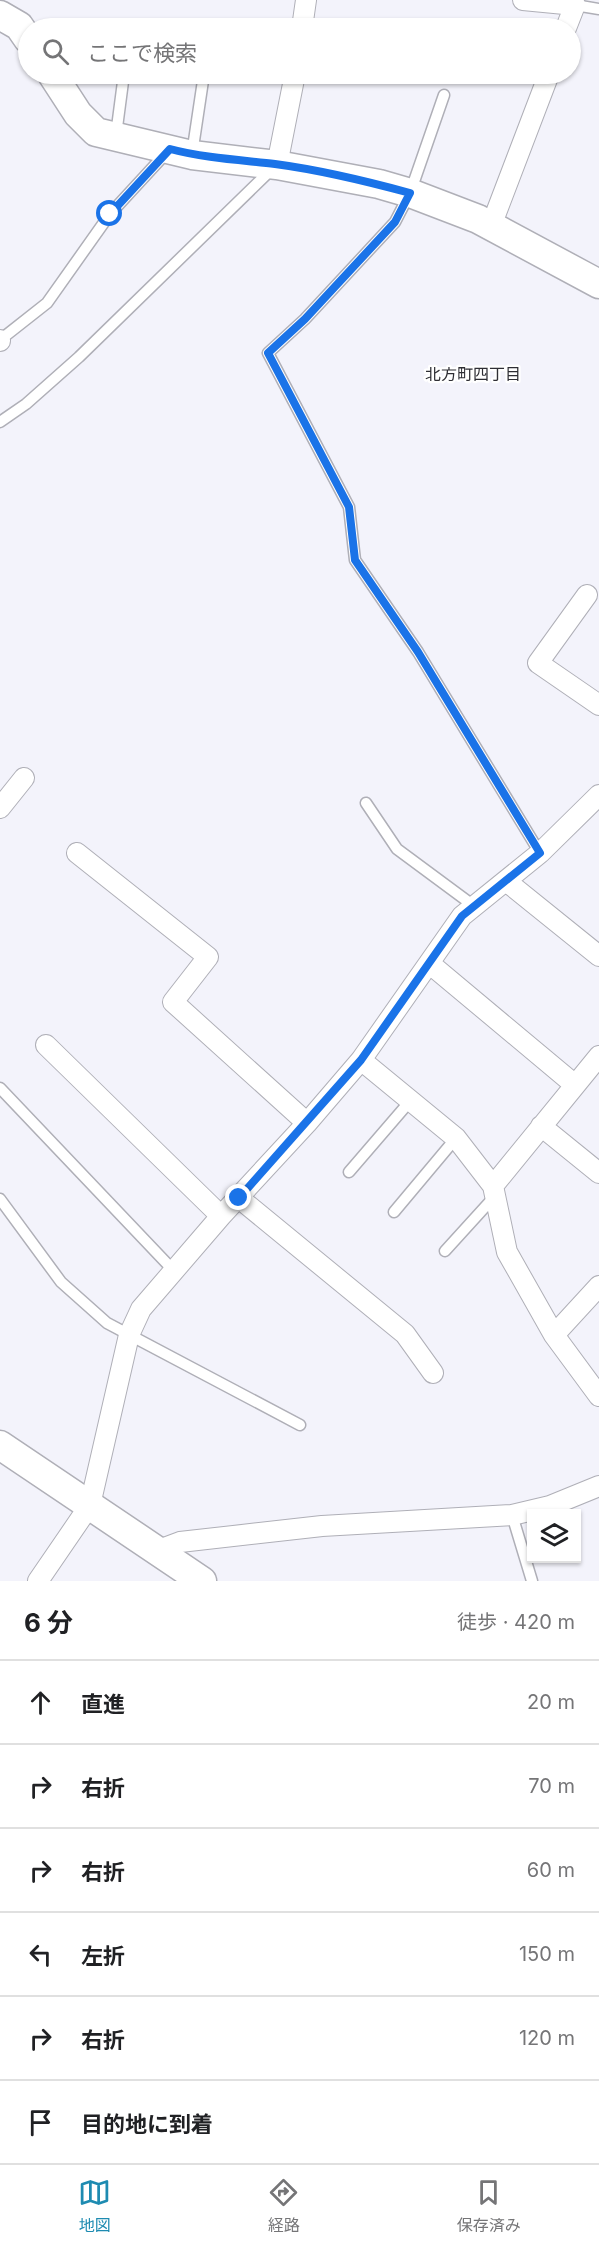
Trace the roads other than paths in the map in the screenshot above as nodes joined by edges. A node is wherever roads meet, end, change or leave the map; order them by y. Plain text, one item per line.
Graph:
1 (306, 0) edge
2 (523, 0) edge
3 (574, 5) junction
4 (599, 9) edge
5 (0, 15) edge
6 (303, 18) edge
7 (569, 18) edge
8 (18, 25) edge
9 (58, 84) edge
10 (123, 84) edge
11 (201, 84) edge
12 (293, 84) edge
13 (545, 84) edge
14 (444, 95) dead end
15 (116, 139) junction
16 (181, 152) junction
17 (277, 165) junction
18 (410, 193) junction
19 (491, 226) junction
20 (599, 284) edge
21 (0, 341) edge
22 (0, 422) edge
23 (587, 595) dead end
24 (599, 705) edge
25 (24, 778) dead end
26 (599, 795) edge
27 (366, 803) dead end
28 (0, 808) edge
29 (77, 853) dead end
30 (540, 853) junction
31 (506, 881) junction
32 (474, 906) junction
33 (599, 956) edge
34 (429, 963) junction
35 (46, 1045) dead end
36 (599, 1056) edge
37 (361, 1060) junction
38 (575, 1085) junction
39 (0, 1088) edge
40 (411, 1100) junction
41 (307, 1123) junction
42 (542, 1126) junction
43 (456, 1138) junction
44 (349, 1172) dead end
45 (599, 1173) edge
46 (494, 1191) junction
47 (239, 1198) junction
48 (0, 1199) edge
49 (394, 1212) dead end
50 (220, 1216) junction
51 (445, 1251) dead end
52 (174, 1271) junction
53 (599, 1286) edge
54 (129, 1335) junction
55 (554, 1335) junction
56 (433, 1373) dead end
57 (599, 1396) edge
58 (300, 1425) dead end
59 (0, 1445) edge
60 (599, 1485) edge
61 (90, 1505) junction
62 (512, 1515) junction
63 (156, 1551) junction
64 (38, 1581) edge
65 (202, 1581) edge
66 (532, 1581) edge

1 - 6 street
2 - 3 street
3 - 4 lane
3 - 7 street
5 - 8 street
9 - 15 street
10 - 15 lane
11 - 16 lane
12 - 17 street
13 - 19 street
14 - 18 lane
15 - 16 street
16 - 17 street
16 - 21 lane
17 - 18 street
17 - 22 lane
18 - 19 street
18 - 30 lane
19 - 20 street
23 - 24 street
25 - 28 street
26 - 30 street
27 - 32 lane
29 - 41 street
30 - 31 street
31 - 32 street
31 - 33 street
32 - 34 street
34 - 37 street
34 - 38 street
35 - 50 street
36 - 38 street
37 - 40 street
37 - 41 street
38 - 42 street
39 - 52 lane
40 - 43 street
40 - 44 lane
41 - 47 street
42 - 45 street
42 - 46 street
43 - 46 street
43 - 49 lane
46 - 51 lane
46 - 55 street
47 - 50 street
47 - 56 street
48 - 54 lane
50 - 52 street
52 - 54 street
53 - 55 street
54 - 58 lane
54 - 61 street
55 - 57 street
59 - 61 street
60 - 62 street
61 - 63 street
61 - 64 street
62 - 63 street
62 - 66 lane
63 - 65 street

